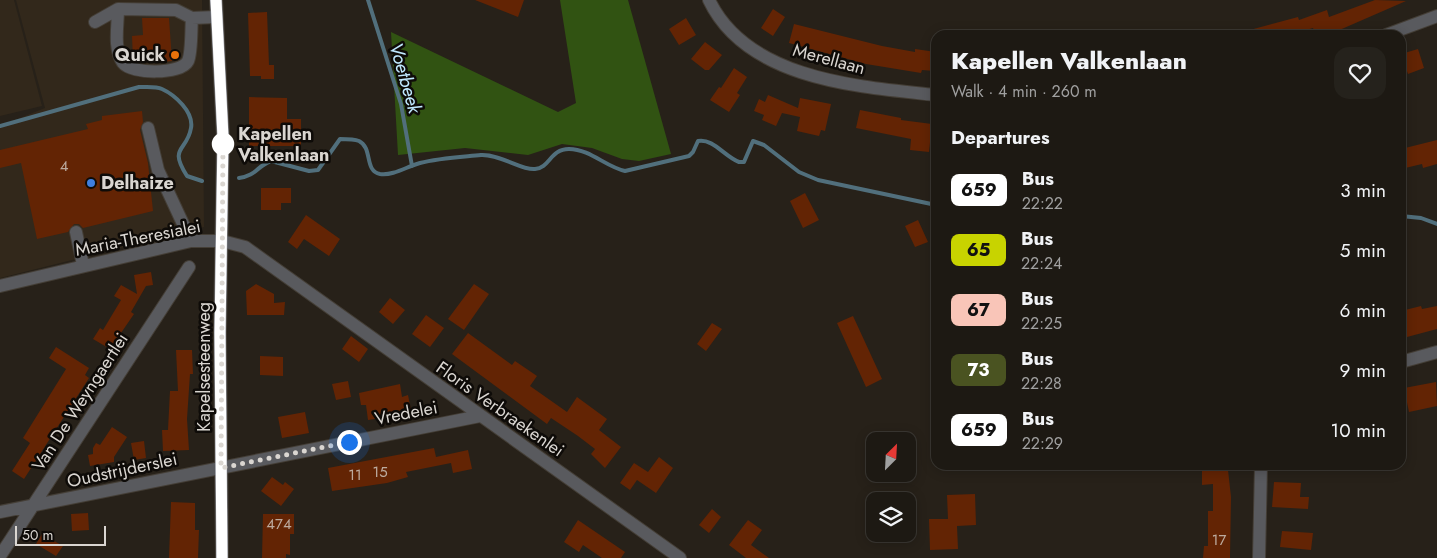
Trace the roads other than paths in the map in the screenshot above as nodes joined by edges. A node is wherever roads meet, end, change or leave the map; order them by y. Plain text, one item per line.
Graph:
1 (216, 0) edge
2 (709, 0) edge
3 (118, 9) junction
4 (1437, 16) edge
5 (216, 17) junction
6 (192, 18) junction
7 (94, 22) dead end
8 (1399, 30) edge
9 (931, 94) edge
10 (148, 128) dead end
11 (76, 232) dead end
12 (222, 241) junction
13 (191, 242) junction
14 (83, 265) junction
15 (189, 267) dead end
16 (0, 286) edge
17 (301, 288) joint
18 (1437, 352) edge
19 (1406, 361) edge
20 (480, 416) junction
21 (221, 468) junction
22 (1261, 470) edge
23 (33, 507) junction
24 (0, 512) edge
25 (0, 556) edge
26 (222, 558) edge
27 (680, 558) edge
28 (1259, 558) edge

1 - 5 main road, Kapelsesteenweg
2 - 9 street, Merellaan
3 - 6 street
3 - 6 street
3 - 7 street
4 - 8 street
5 - 6 street
5 - 12 main road, Kapelsesteenweg
10 - 13 street
11 - 14 street
12 - 13 street, Maria-Theresialei
12 - 17 street, Maria-Theresialei
12 - 21 main road, Kapelsesteenweg
13 - 14 street, Maria-Theresialei
14 - 16 street, Maria-Theresialei
15 - 23 street, Van De Weyngaertlei
17 - 20 street, Floris Verbraekenlei
18 - 19 street
20 - 21 street, Vredelei
20 - 27 street, Floris Verbraekenlei
21 - 23 street, Oudstrijderslei
21 - 26 main road, Kapelsesteenweg
22 - 28 street
23 - 24 street, Oudstrijderslei
23 - 25 street, Van De Weyngaertlei

